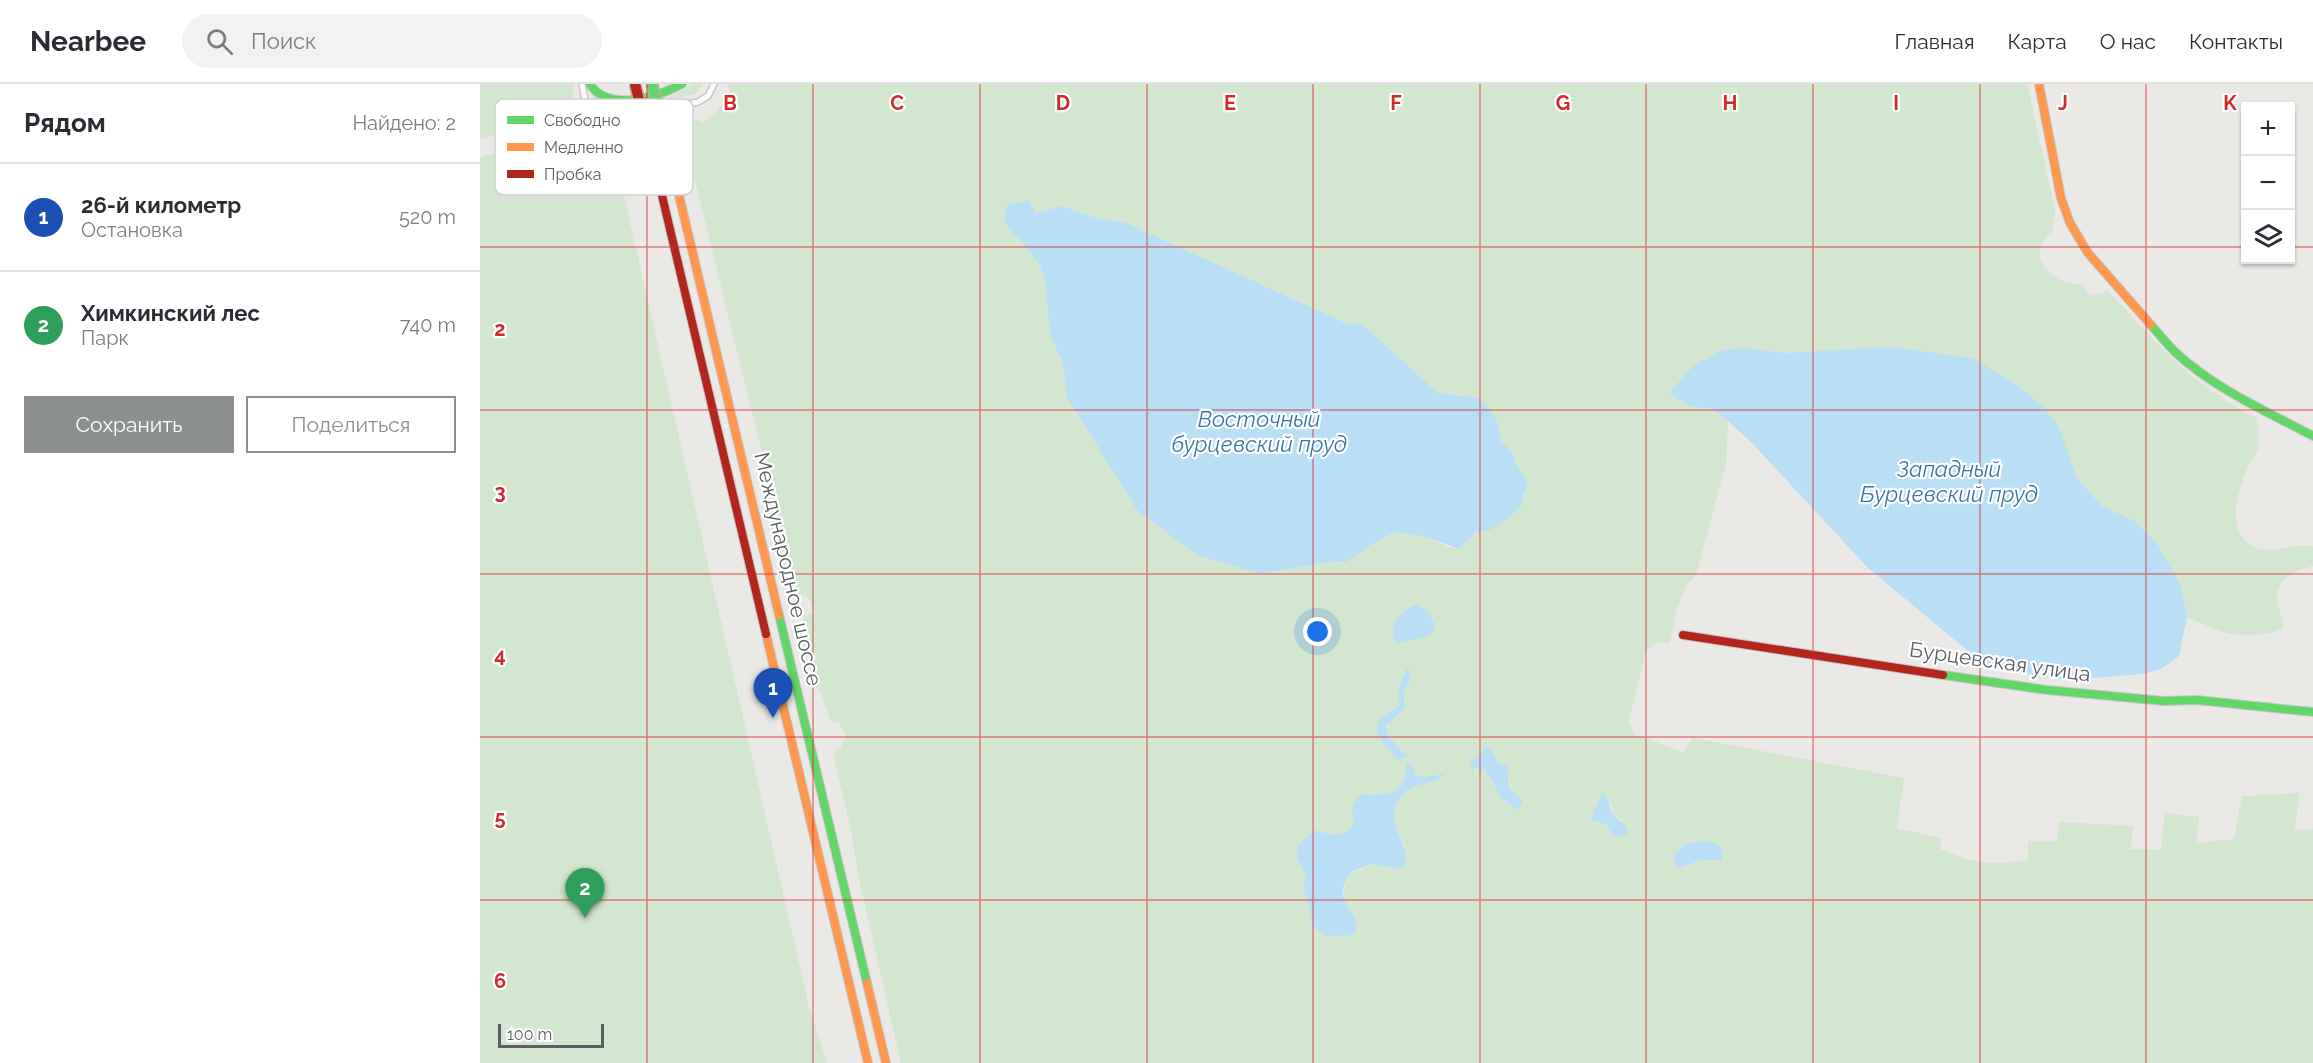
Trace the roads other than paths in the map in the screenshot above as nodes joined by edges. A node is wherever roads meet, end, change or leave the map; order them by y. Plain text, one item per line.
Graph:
1 (582, 84) edge
2 (590, 84) edge
3 (635, 84) edge
4 (652, 84) edge
5 (682, 84) edge
6 (714, 84) edge
7 (2039, 84) edge
8 (585, 99) edge
9 (607, 99) edge
10 (628, 99) edge
11 (639, 99) edge
12 (656, 99) edge
13 (693, 103) edge
14 (662, 195) edge
15 (679, 195) edge
16 (2313, 436) edge
17 (1683, 635) dead end
18 (2313, 712) edge
19 (868, 1063) edge
20 (886, 1063) edge

1 - 8 street
2 - 9 main road
3 - 11 main road, Международное шоссе, bridge
4 - 12 main road, Международное шоссе, bridge
5 - 10 main road
6 - 13 street
7 - 16 main road
14 - 19 main road, Международное шоссе, bridge
15 - 20 main road, Международное шоссе, bridge
17 - 18 main road, Бурцевская улица

